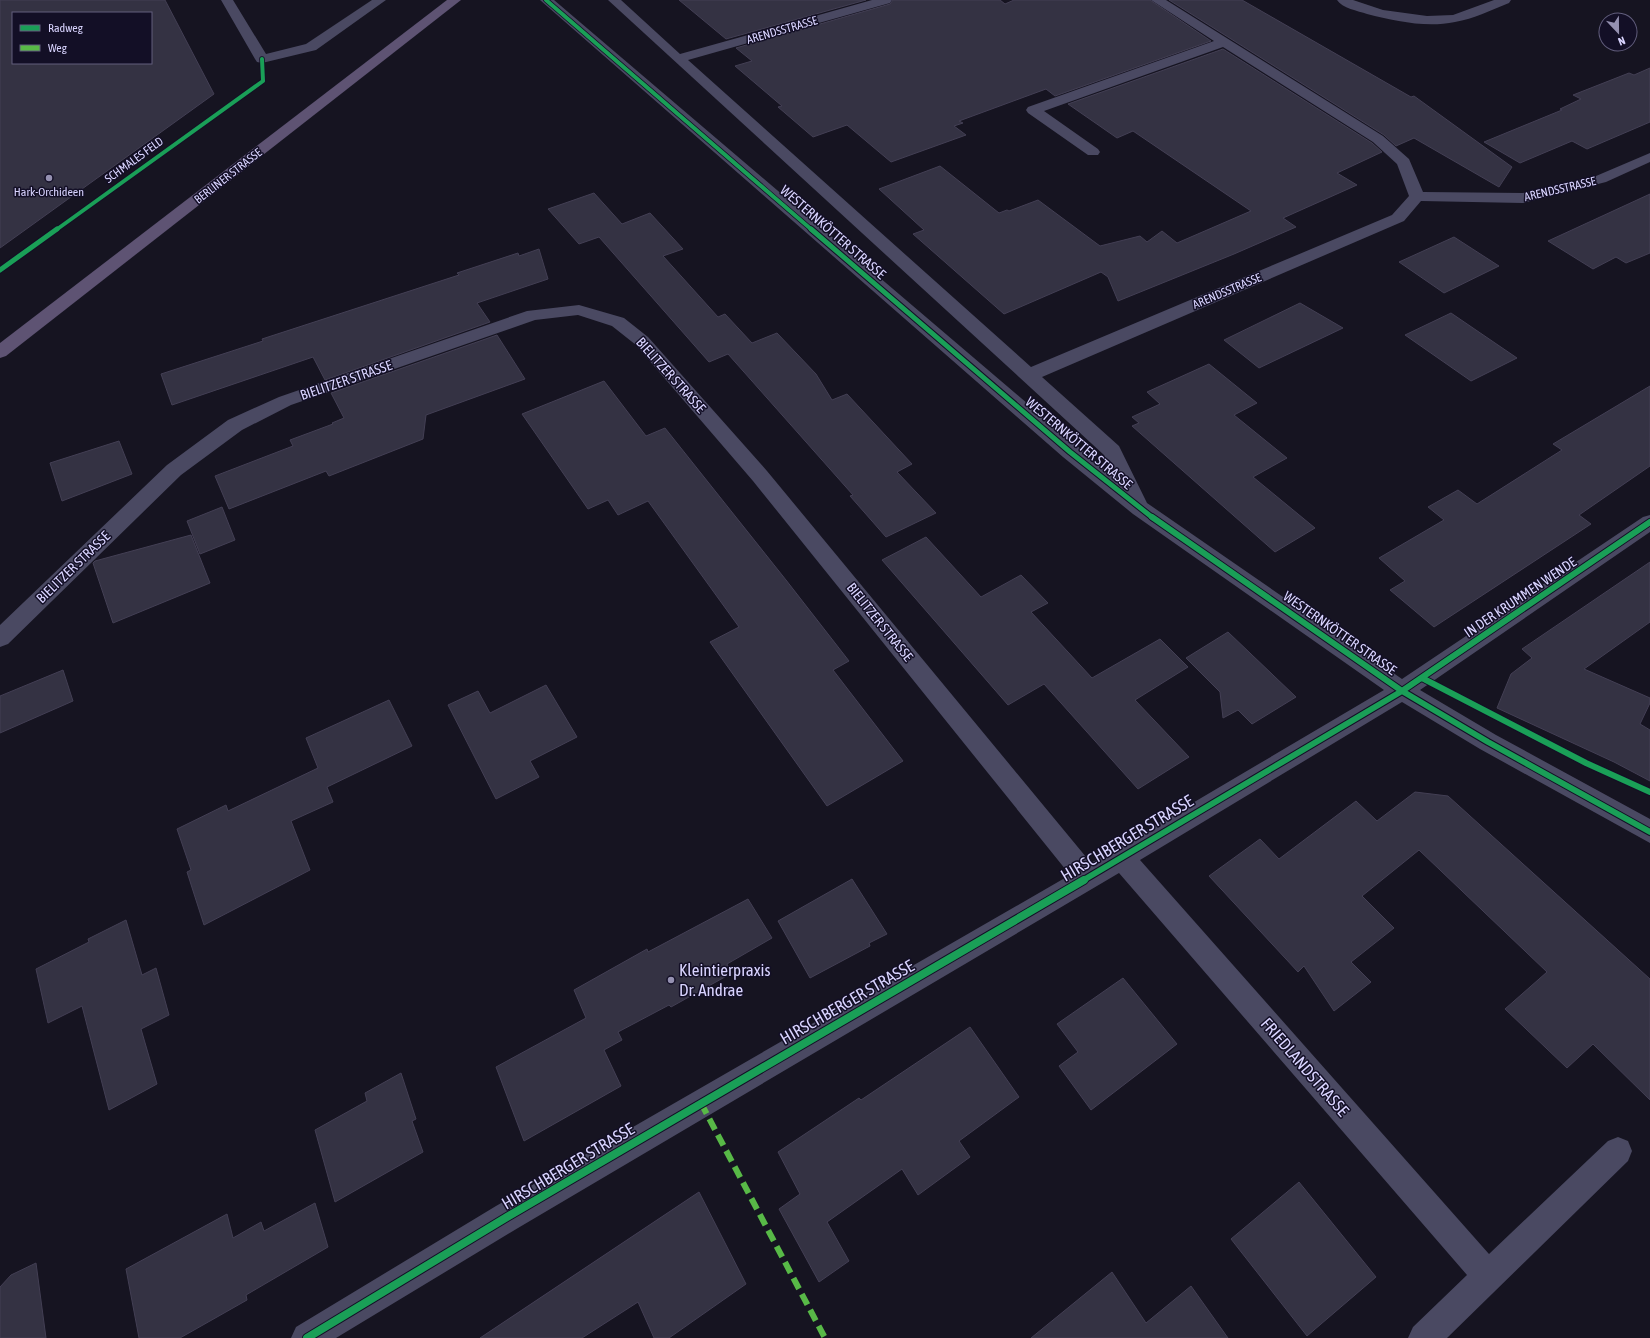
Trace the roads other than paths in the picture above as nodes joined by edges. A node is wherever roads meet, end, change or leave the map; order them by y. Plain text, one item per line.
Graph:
1 (227, 0) edge
2 (380, 0) edge
3 (455, 0) edge
4 (614, 0) edge
5 (886, 0) edge
6 (1157, 0) edge
7 (1343, 0) edge
8 (1505, 0) edge
9 (549, 3) edge
10 (1225, 42) junction
11 (678, 60) junction
12 (1093, 152) dead end
13 (1650, 158) edge
14 (1417, 196) junction
15 (0, 352) edge
16 (1029, 374) junction
17 (1140, 509) junction
18 (1650, 522) edge
19 (0, 638) edge
20 (1402, 690) junction
21 (1650, 832) edge
22 (1122, 858) junction
23 (1088, 878) junction
24 (1618, 1151) dead end
25 (1488, 1276) junction
26 (307, 1338) edge
27 (1424, 1338) edge

1 - 2 street
3 - 15 main road, BERLINER STRASSE
4 - 11 street, WESTERNKÖTTER STRASSE
5 - 11 street, ARENDSSTRASSE
6 - 10 street
7 - 8 street
9 - 17 street, WESTERNKÖTTER STRASSE
10 - 12 street
10 - 14 street
11 - 16 street, WESTERNKÖTTER STRASSE
13 - 14 street, ARENDSSTRASSE
14 - 16 street, ARENDSSTRASSE
16 - 17 street, WESTERNKÖTTER STRASSE
17 - 20 street, WESTERNKÖTTER STRASSE
18 - 20 street, IN DER KRUMMEN WENDE
19 - 23 street, BIELITZER STRASSE
20 - 21 street, WESTERNKÖTTER STRASSE
20 - 22 street, HIRSCHBERGER STRASSE
22 - 23 street, HIRSCHBERGER STRASSE
22 - 25 street, FRIEDLANDSTRASSE
23 - 26 street, HIRSCHBERGER STRASSE
24 - 25 street
25 - 27 street

